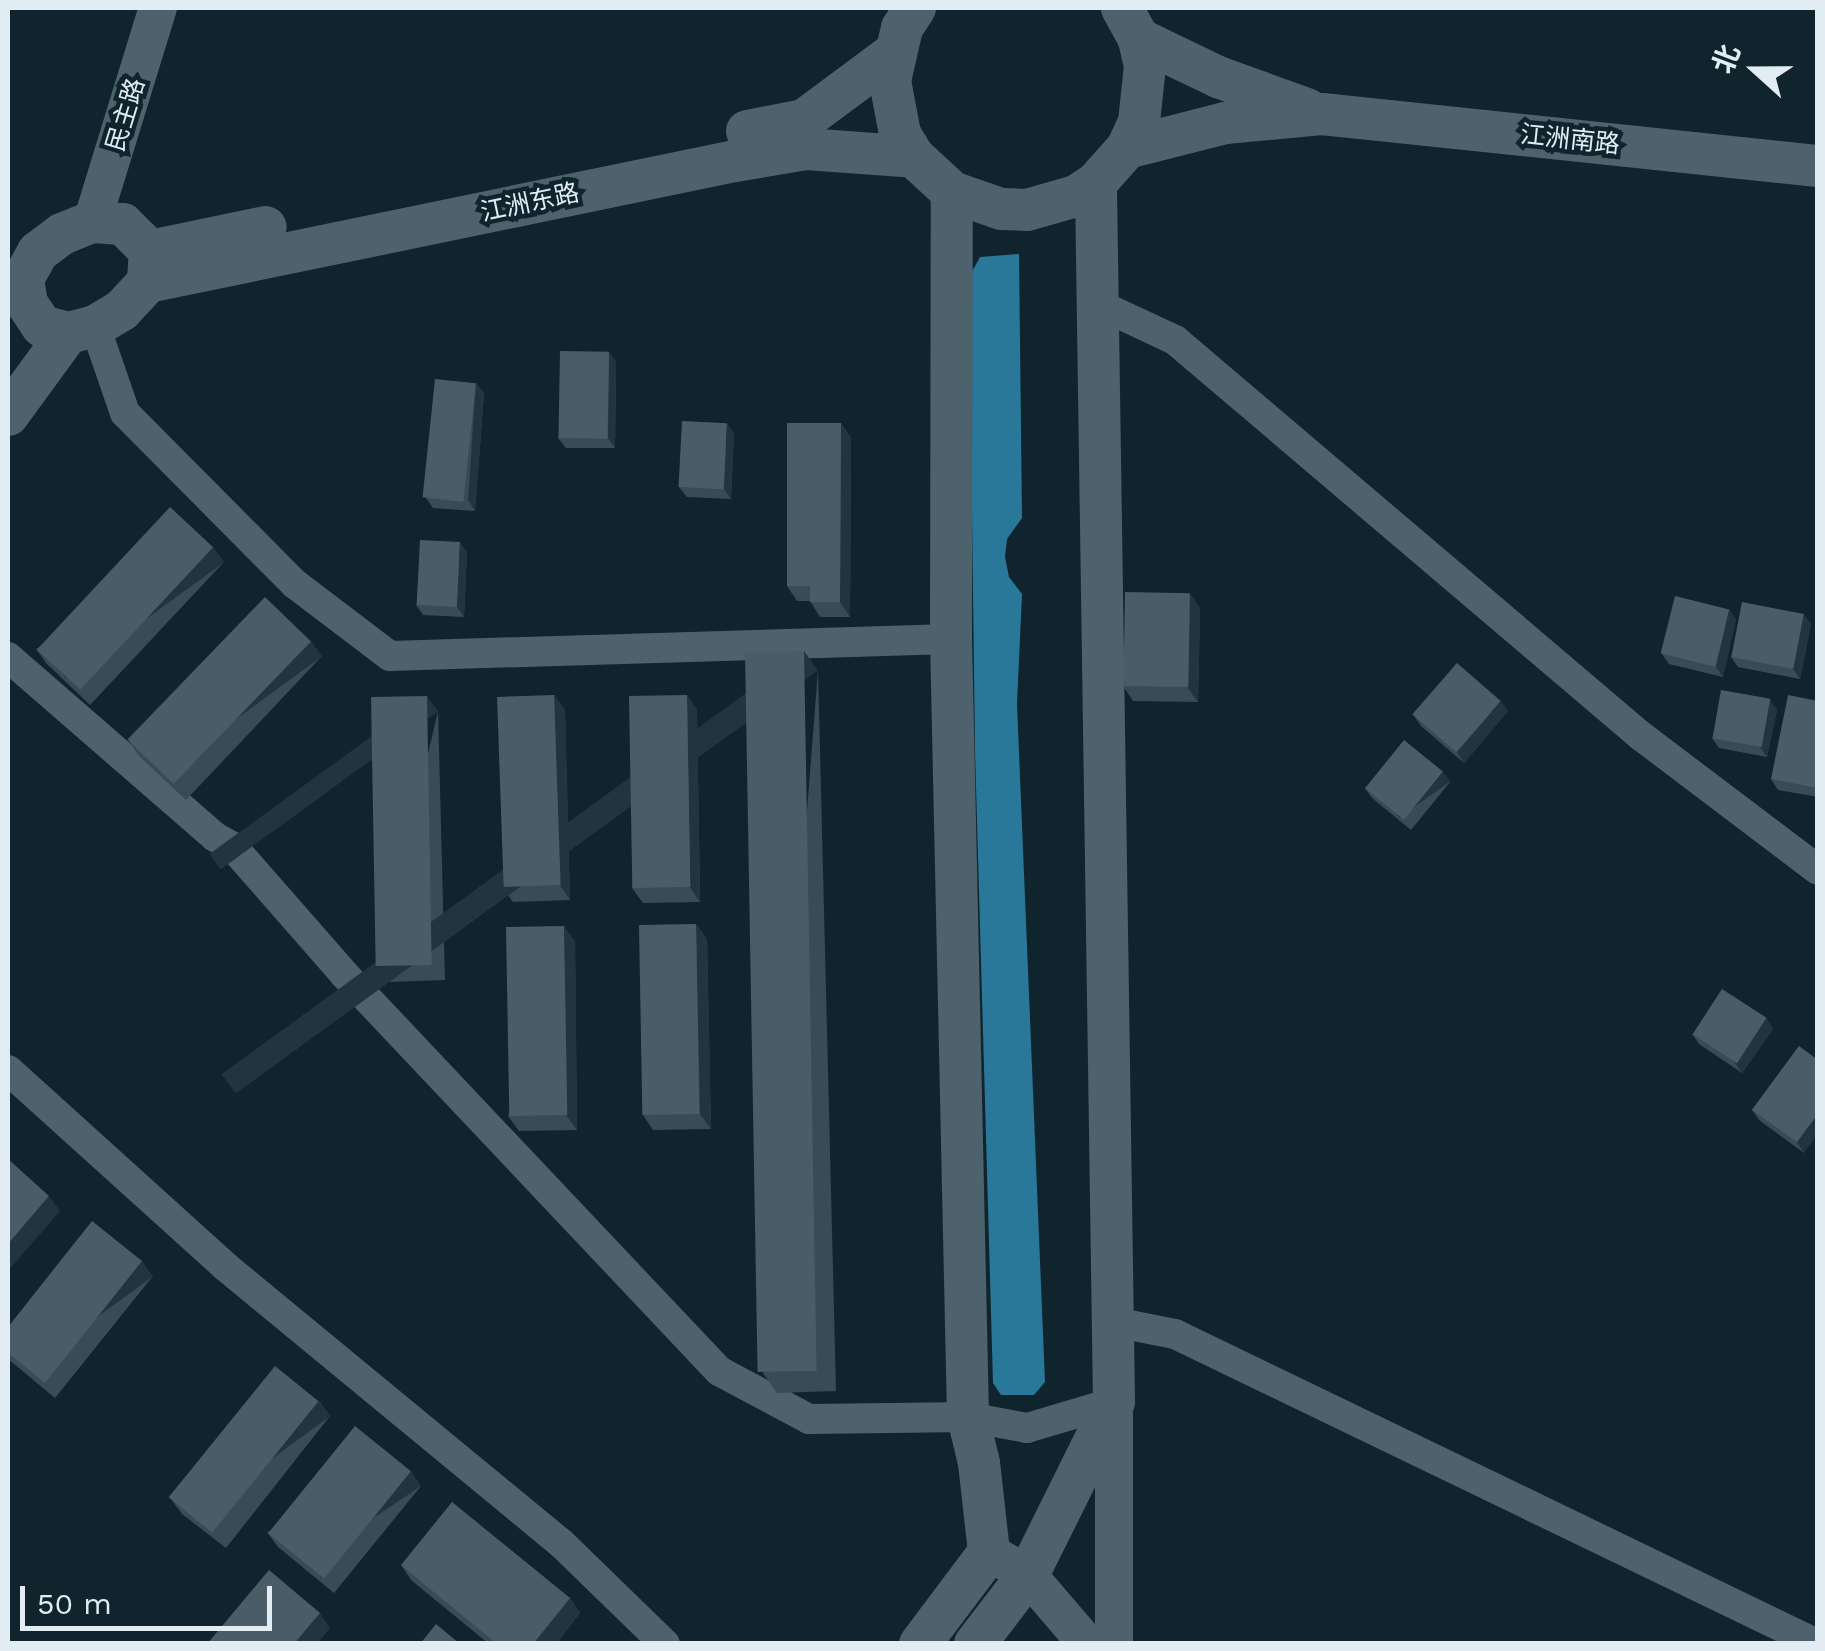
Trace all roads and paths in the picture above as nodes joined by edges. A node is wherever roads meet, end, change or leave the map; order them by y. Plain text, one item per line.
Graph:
1 (158, 8) edge
2 (915, 8) edge
3 (1130, 23) edge
4 (894, 54) junction
5 (1322, 114) junction
6 (1127, 148) junction
7 (914, 157) junction
8 (1818, 166) edge
9 (1096, 183) junction
10 (952, 192) junction
11 (92, 222) junction
12 (149, 266) junction
13 (15, 275) edge
14 (1100, 305) junction
15 (82, 329) junction
16 (8, 416) edge
17 (951, 639) junction
18 (8, 656) edge
19 (1818, 870) edge
20 (8, 1070) edge
21 (1114, 1322) junction
22 (1114, 1402) junction
23 (968, 1417) junction
24 (988, 1552) junction
25 (1028, 1575) junction
26 (665, 1644) edge
27 (920, 1644) edge
28 (975, 1644) edge
29 (1087, 1644) edge
30 (1114, 1644) edge
31 (1817, 1644) edge

1 - 11 street, 民主路
2 - 4 main road
3 - 5 main road
3 - 6 main road
4 - 7 main road
4 - 12 main road, 江洲东路
5 - 6 main road
5 - 8 main road, 江洲南路
6 - 9 main road
7 - 10 main road
7 - 12 main road, 江洲东路
9 - 10 main road
9 - 14 main road
10 - 17 main road
11 - 12 main road
11 - 13 main road
12 - 15 main road
13 - 15 main road
14 - 19 street
14 - 21 main road
15 - 16 main road
15 - 17 street
17 - 23 main road
18 - 23 street
20 - 26 street
21 - 22 main road
21 - 31 street
22 - 23 street
22 - 25 main road
22 - 30 street
23 - 24 main road
24 - 25 street
24 - 27 main road
25 - 28 main road
25 - 29 street

